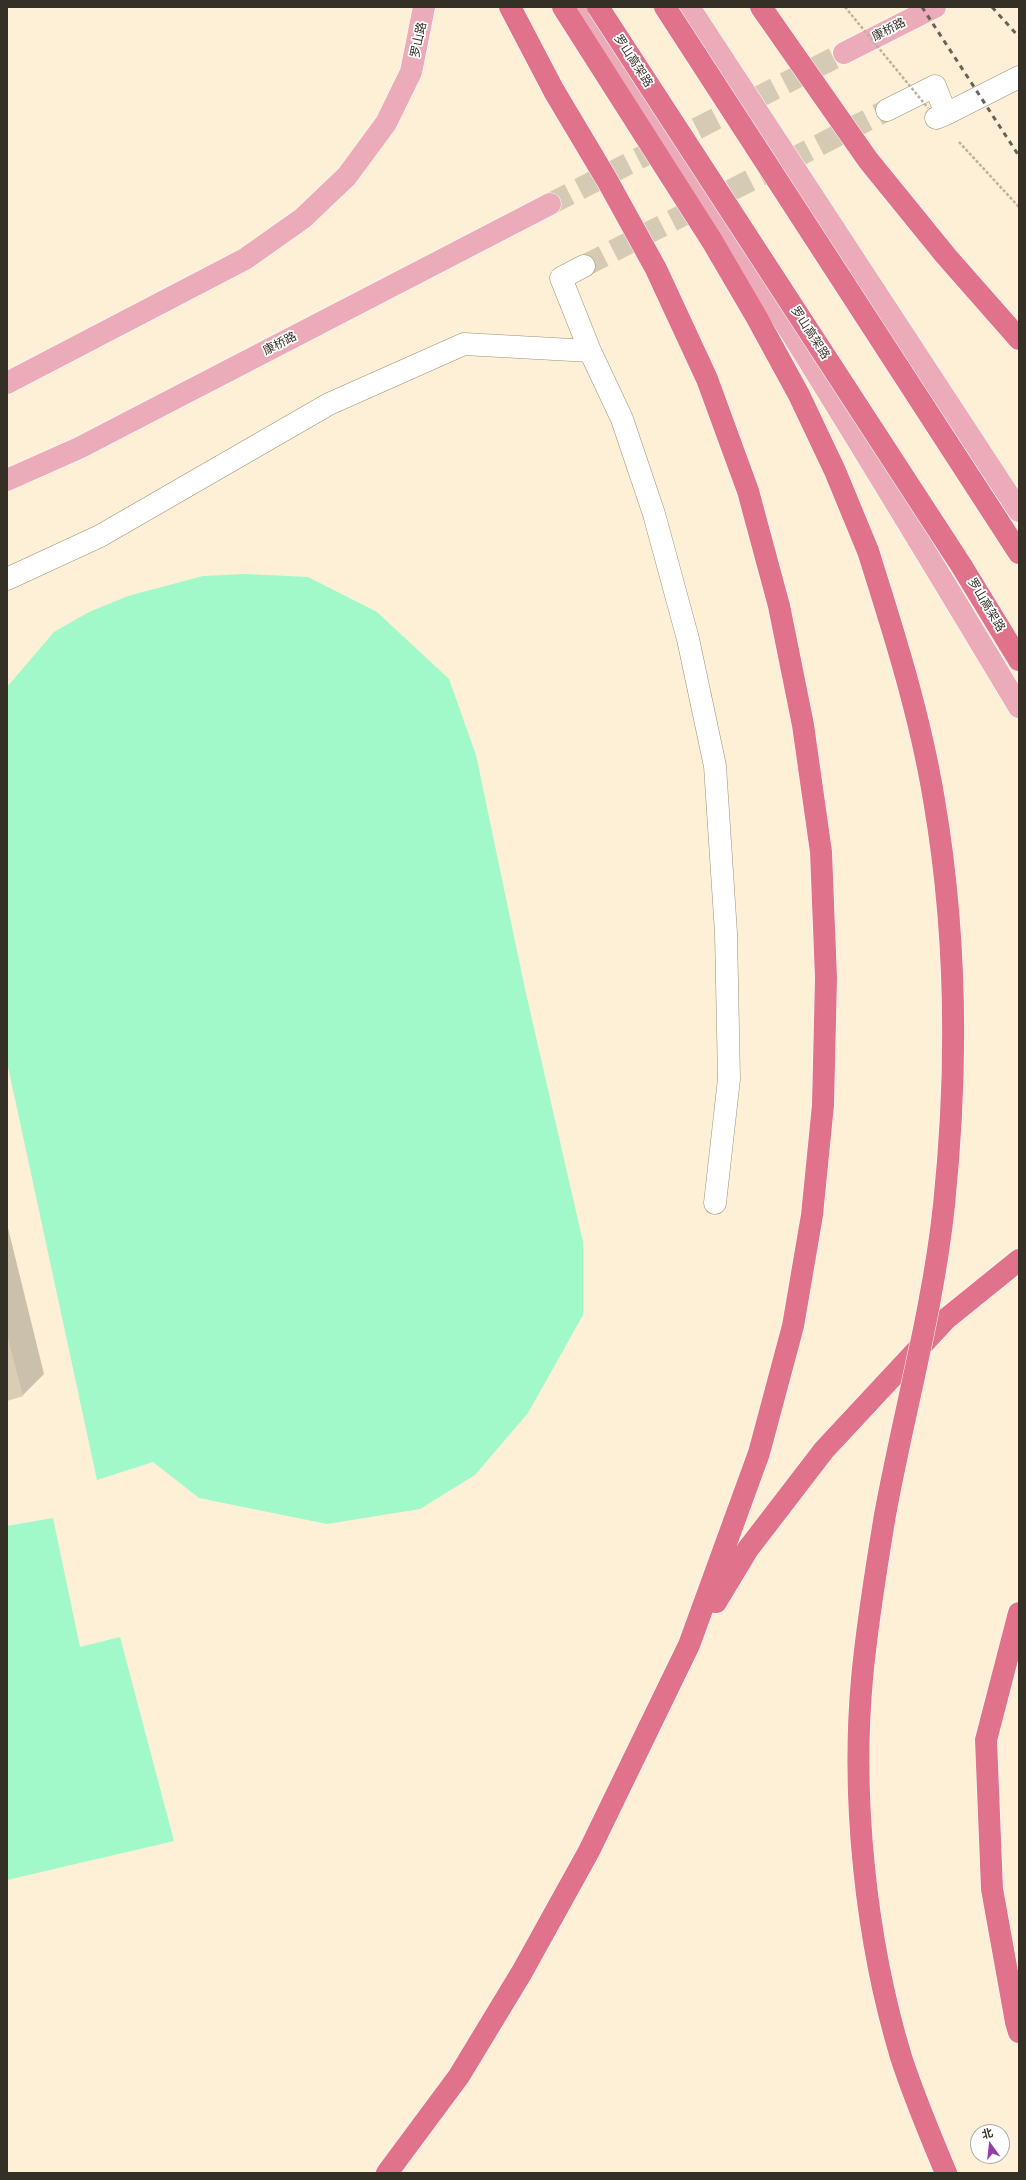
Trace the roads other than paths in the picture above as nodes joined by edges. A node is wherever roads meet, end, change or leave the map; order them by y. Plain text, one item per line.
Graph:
1 (424, 7) edge
2 (510, 7) edge
3 (563, 7) edge
4 (584, 7) edge
5 (598, 7) edge
6 (665, 7) edge
7 (689, 7) edge
8 (761, 7) edge
9 (935, 7) edge
10 (844, 53) tunnel mouth
11 (1019, 77) edge
12 (887, 110) tunnel mouth
13 (550, 204) tunnel mouth
14 (584, 266) tunnel mouth
15 (1019, 340) edge
16 (590, 351) junction
17 (7, 383) edge
18 (7, 480) edge
19 (1019, 511) edge
20 (1019, 553) edge
21 (7, 579) edge
22 (1019, 660) edge
23 (1019, 707) edge
24 (715, 1203) dead end
25 (1019, 1260) edge
26 (1019, 1613) edge
27 (689, 1645) junction
28 (1019, 2032) edge
29 (387, 2173) edge
30 (946, 2173) edge

1 - 17 main road, 罗山路
2 - 27 highway
3 - 30 highway, bridge
4 - 23 main road
5 - 22 highway, 罗山高架路, bridge
6 - 20 highway, bridge
7 - 19 main road
8 - 15 highway
9 - 10 main road, 康桥路
11 - 12 lane
13 - 18 main road, 康桥路
14 - 16 lane
16 - 21 lane
16 - 24 lane
25 - 27 highway
26 - 28 highway
27 - 29 highway

